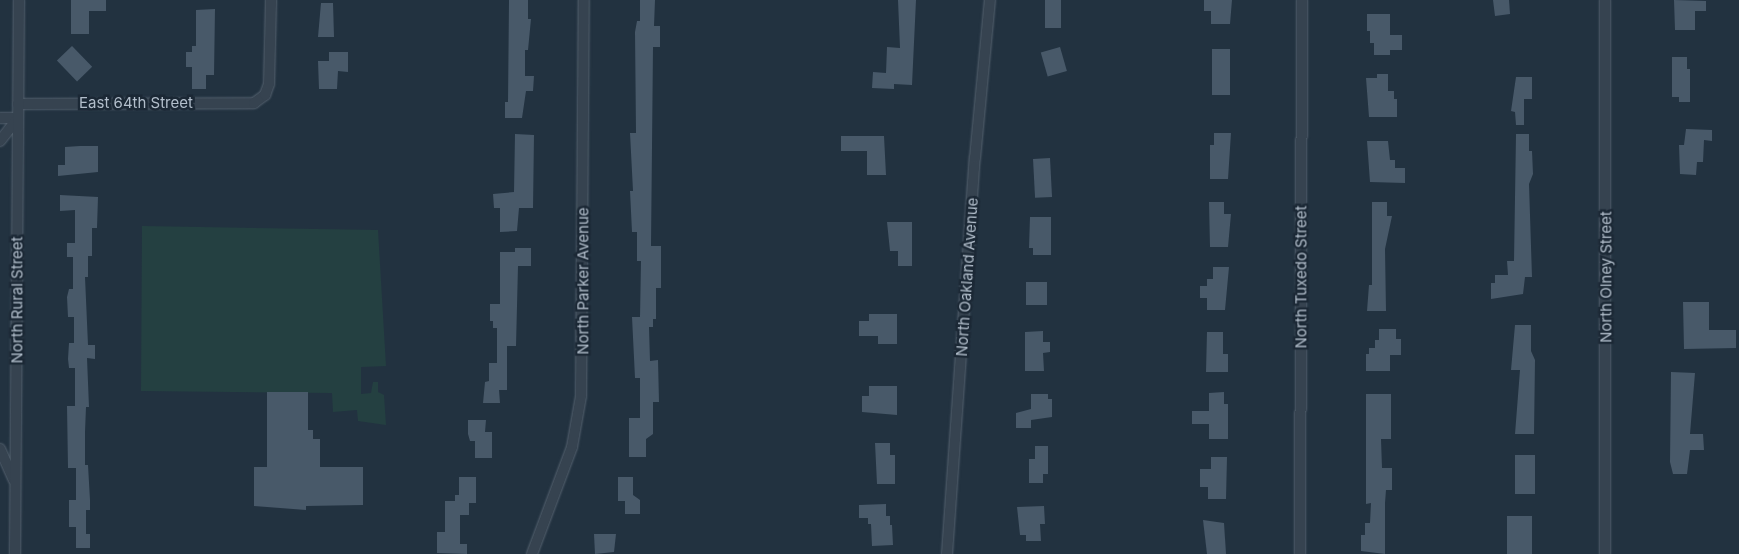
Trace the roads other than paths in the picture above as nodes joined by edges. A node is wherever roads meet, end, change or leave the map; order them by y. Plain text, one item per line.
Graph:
1 (19, 0) edge
2 (271, 0) edge
3 (584, 0) edge
4 (990, 0) edge
5 (1302, 0) edge
6 (1605, 0) edge
7 (18, 104) junction
8 (0, 118) edge
9 (18, 118) junction
10 (0, 141) edge
11 (0, 449) edge
12 (15, 483) junction
13 (15, 554) edge
14 (532, 554) edge
15 (947, 554) edge
16 (1300, 554) edge
17 (1605, 554) edge

1 - 7 street, North Rural Street
2 - 7 street, East 64th Street
3 - 14 street, North Parker Avenue
4 - 15 street, North Oakland Avenue
5 - 16 street, North Tuxedo Street
6 - 17 street, North Olney Street
7 - 9 street, North Rural Street
8 - 9 street
9 - 10 street
9 - 12 street, North Rural Street
11 - 12 street, North Rural Street
12 - 13 street, North Rural Street

